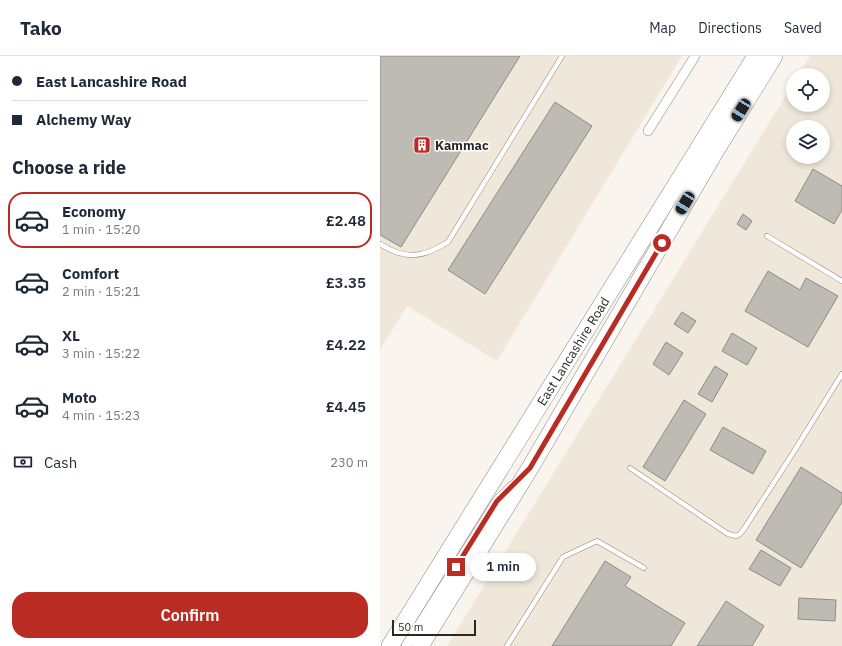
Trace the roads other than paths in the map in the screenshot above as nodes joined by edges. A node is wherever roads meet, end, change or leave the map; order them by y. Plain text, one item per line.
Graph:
1 (562, 56) edge
2 (695, 56) edge
3 (756, 56) edge
4 (774, 56) edge
5 (648, 132) dead end
6 (767, 236) dead end
7 (380, 244) edge
8 (842, 281) edge
9 (842, 374) edge
10 (530, 468) junction
11 (630, 468) dead end
12 (644, 568) dead end
13 (390, 646) edge
14 (406, 646) edge
15 (420, 646) edge
16 (507, 646) edge

1 - 7 lane
2 - 5 street
3 - 13 highway, East Lancashire Road
4 - 10 highway, East Lancashire Road
6 - 8 lane
9 - 11 lane
10 - 14 street
10 - 15 highway, East Lancashire Road
12 - 16 lane

